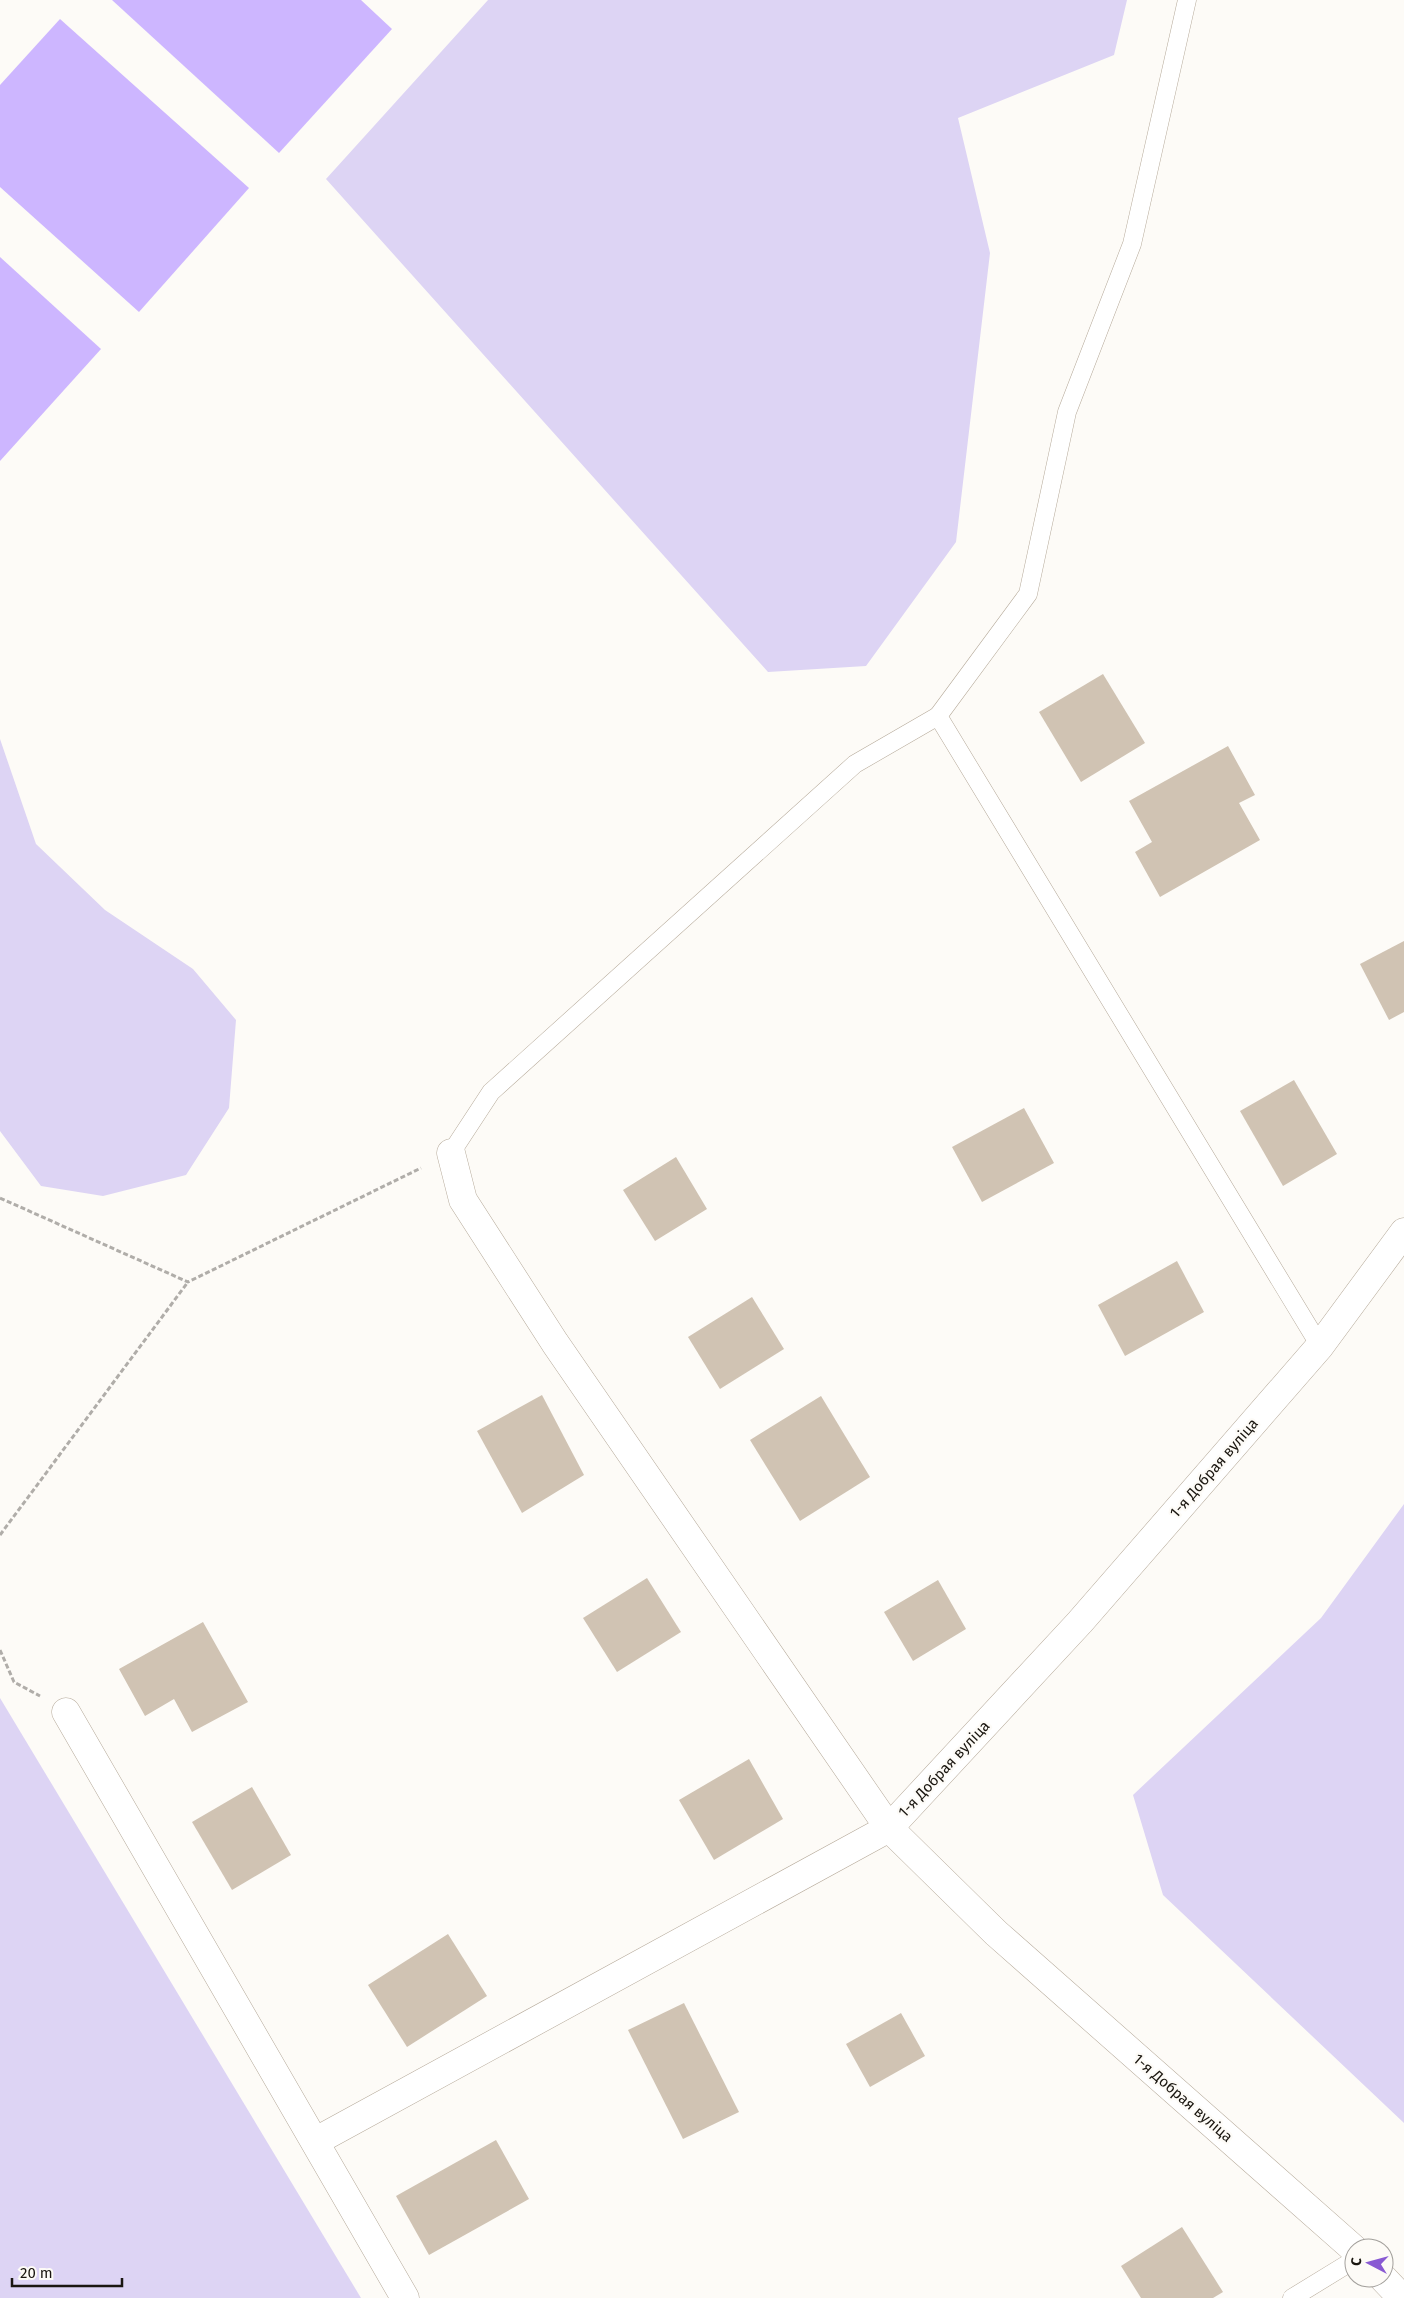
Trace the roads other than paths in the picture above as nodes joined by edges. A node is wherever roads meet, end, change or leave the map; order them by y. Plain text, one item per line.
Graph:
1 (1187, 0) edge
2 (938, 716) junction
3 (451, 1153) joint
4 (1404, 1232) edge
5 (1320, 1346) junction
6 (66, 1712) road end
7 (889, 1828) junction
8 (316, 2141) junction
9 (1344, 2240) edge
10 (1344, 2266) edge
11 (1392, 2288) edge
12 (406, 2298) edge
13 (1292, 2298) edge
14 (1402, 2298) edge

1 - 2 lane
2 - 3 lane
2 - 5 lane
3 - 7 street
4 - 5 street, 1-я Добрая вуліца
5 - 7 street, 1-я Добрая вуліца
6 - 8 street
7 - 8 street
7 - 9 street, 1-я Добрая вуліца
8 - 12 street
10 - 13 lane
11 - 14 street

